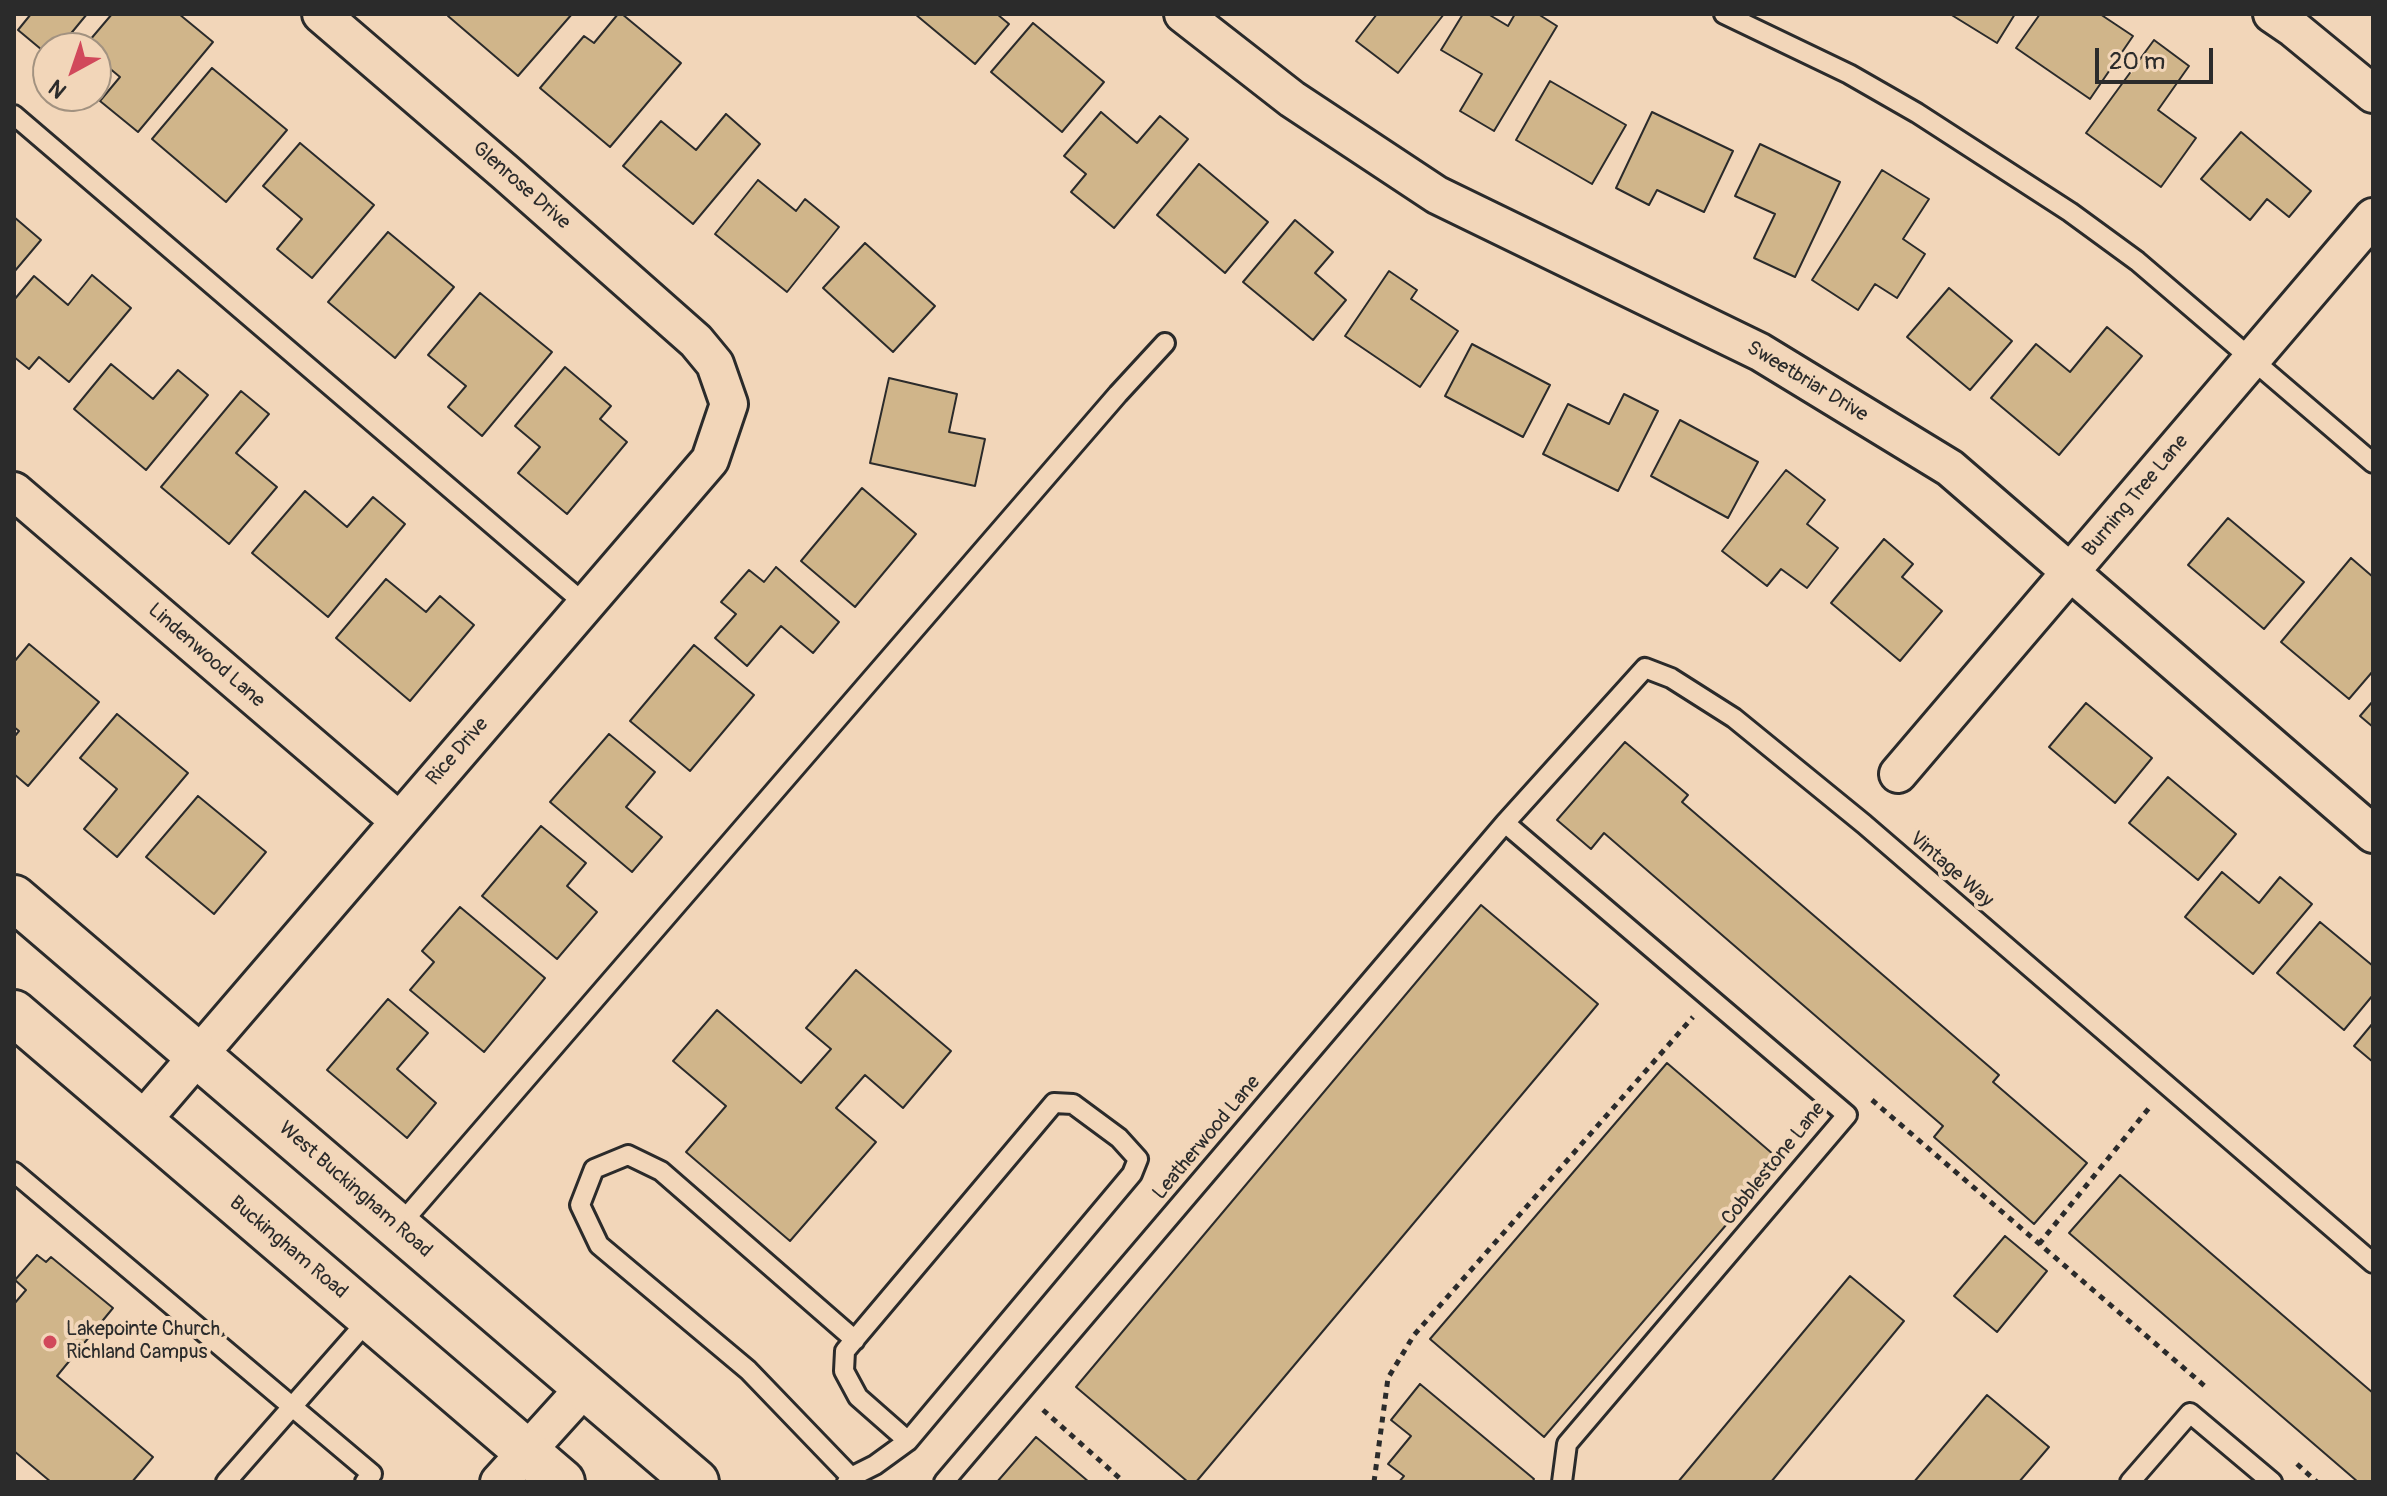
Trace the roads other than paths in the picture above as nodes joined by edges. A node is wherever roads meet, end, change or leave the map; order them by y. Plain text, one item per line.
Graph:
1 (321, 14) edge
2 (1183, 14) edge
3 (1724, 14) edge
4 (2272, 14) edge
5 (2373, 94) edge
6 (14, 115) edge
7 (2373, 217) edge
8 (1165, 343) dead end
9 (2252, 359) junction
10 (715, 364) joint
11 (2373, 463) edge
12 (14, 491) edge
13 (2072, 572) junction
14 (585, 604) junction
15 (1898, 774) dead end
16 (398, 820) junction
17 (1505, 823) junction
18 (2373, 834) edge
19 (14, 898) edge
20 (14, 1013) edge
21 (197, 1055) junction
22 (141, 1122) junction
23 (14, 1172) edge
24 (398, 1227) junction
25 (2373, 1263) edge
26 (370, 1318) junction
27 (855, 1340) junction
28 (585, 1387) junction
29 (293, 1406) junction
30 (908, 1441) junction
31 (513, 1467) edge
32 (849, 1480) edge
33 (226, 1482) edge
34 (365, 1482) edge
35 (562, 1482) edge
36 (696, 1482) edge
37 (944, 1482) edge
38 (1562, 1482) edge
39 (2130, 1482) edge
40 (2272, 1482) edge

1 - 10 street, Glenrose Drive
2 - 13 street, Sweetbriar Drive
3 - 9 lane
4 - 5 street
6 - 14 lane
7 - 9 street, Burning Tree Lane
8 - 24 lane
9 - 11 lane
9 - 13 street, Burning Tree Lane
10 - 14 street, Rice Drive
12 - 16 street, Lindenwood Lane
13 - 15 street, Burning Tree Lane
13 - 18 street, Sweetbriar Drive
14 - 16 street, Rice Drive
16 - 21 street, Rice Drive
17 - 25 lane, Vintage Way
17 - 37 lane, Leatherwood Lane
17 - 38 lane, Cobblestone Lane
19 - 21 main road, West Buckingham Road
20 - 22 main road, Buckingham Road
21 - 22 street, Rice Drive
21 - 24 main road, West Buckingham Road
22 - 26 main road, Buckingham Road
23 - 29 lane
24 - 28 main road, West Buckingham Road
26 - 29 lane
26 - 31 main road, Buckingham Road
27 - 30 lane
27 - 30 lane
27 - 32 lane
28 - 31 street
28 - 36 main road, West Buckingham Road
29 - 33 lane
29 - 34 lane
30 - 32 lane
31 - 35 main road, Buckingham Road
39 - 40 lane

